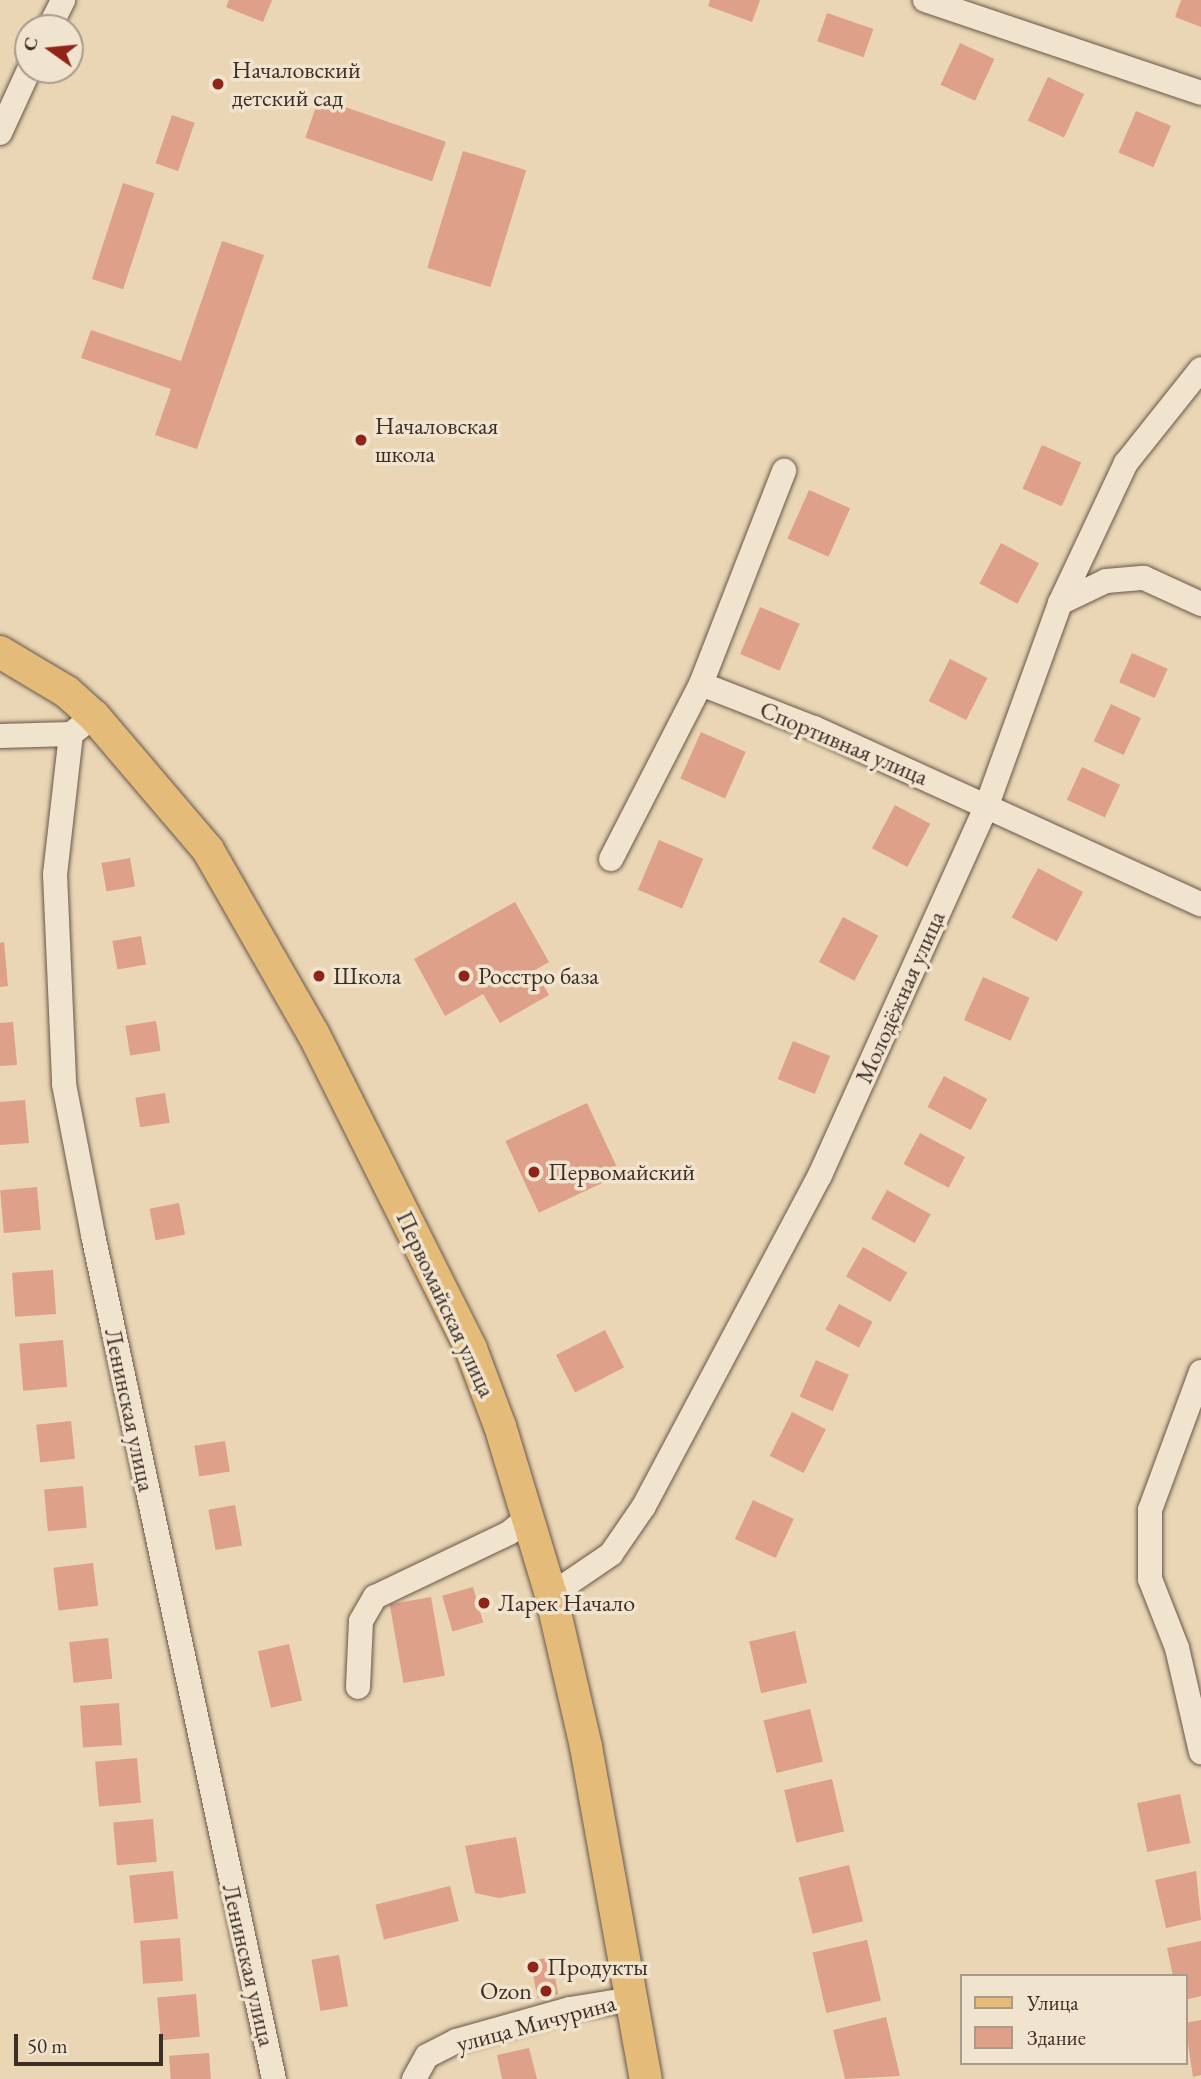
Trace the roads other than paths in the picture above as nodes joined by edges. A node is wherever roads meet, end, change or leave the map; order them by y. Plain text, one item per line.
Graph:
1 (925, 0) edge
2 (22, 84) edge
3 (1201, 93) edge
4 (1, 124) edge
5 (1201, 369) edge
6 (784, 471) dead end
7 (1060, 603) junction
8 (1201, 604) edge
9 (0, 652) edge
10 (701, 684) junction
11 (83, 725) junction
12 (0, 736) edge
13 (987, 805) junction
14 (611, 859) dead end
15 (1201, 904) edge
16 (1201, 1372) edge
17 (529, 1517) junction
18 (551, 1595) junction
19 (358, 1687) dead end
20 (1201, 1752) edge
21 (631, 1999) junction
22 (274, 2079) edge
23 (414, 2079) edge
24 (646, 2079) edge

1 - 3 street
2 - 4 street
5 - 7 street, Молодёжная улица
6 - 10 street
7 - 8 street
7 - 13 street, Молодёжная улица
9 - 11 main road, Первомайская улица
10 - 13 street, Спортивная улица
10 - 14 street
11 - 12 street
11 - 17 main road, Первомайская улица
11 - 22 street, Ленинская улица
13 - 15 street, Спортивная улица
13 - 18 street, Молодёжная улица
16 - 20 street
17 - 18 main road, Первомайская улица
17 - 19 street
18 - 21 main road, Первомайская улица
21 - 23 street, улица Мичурина
21 - 24 main road, Первомайская улица

